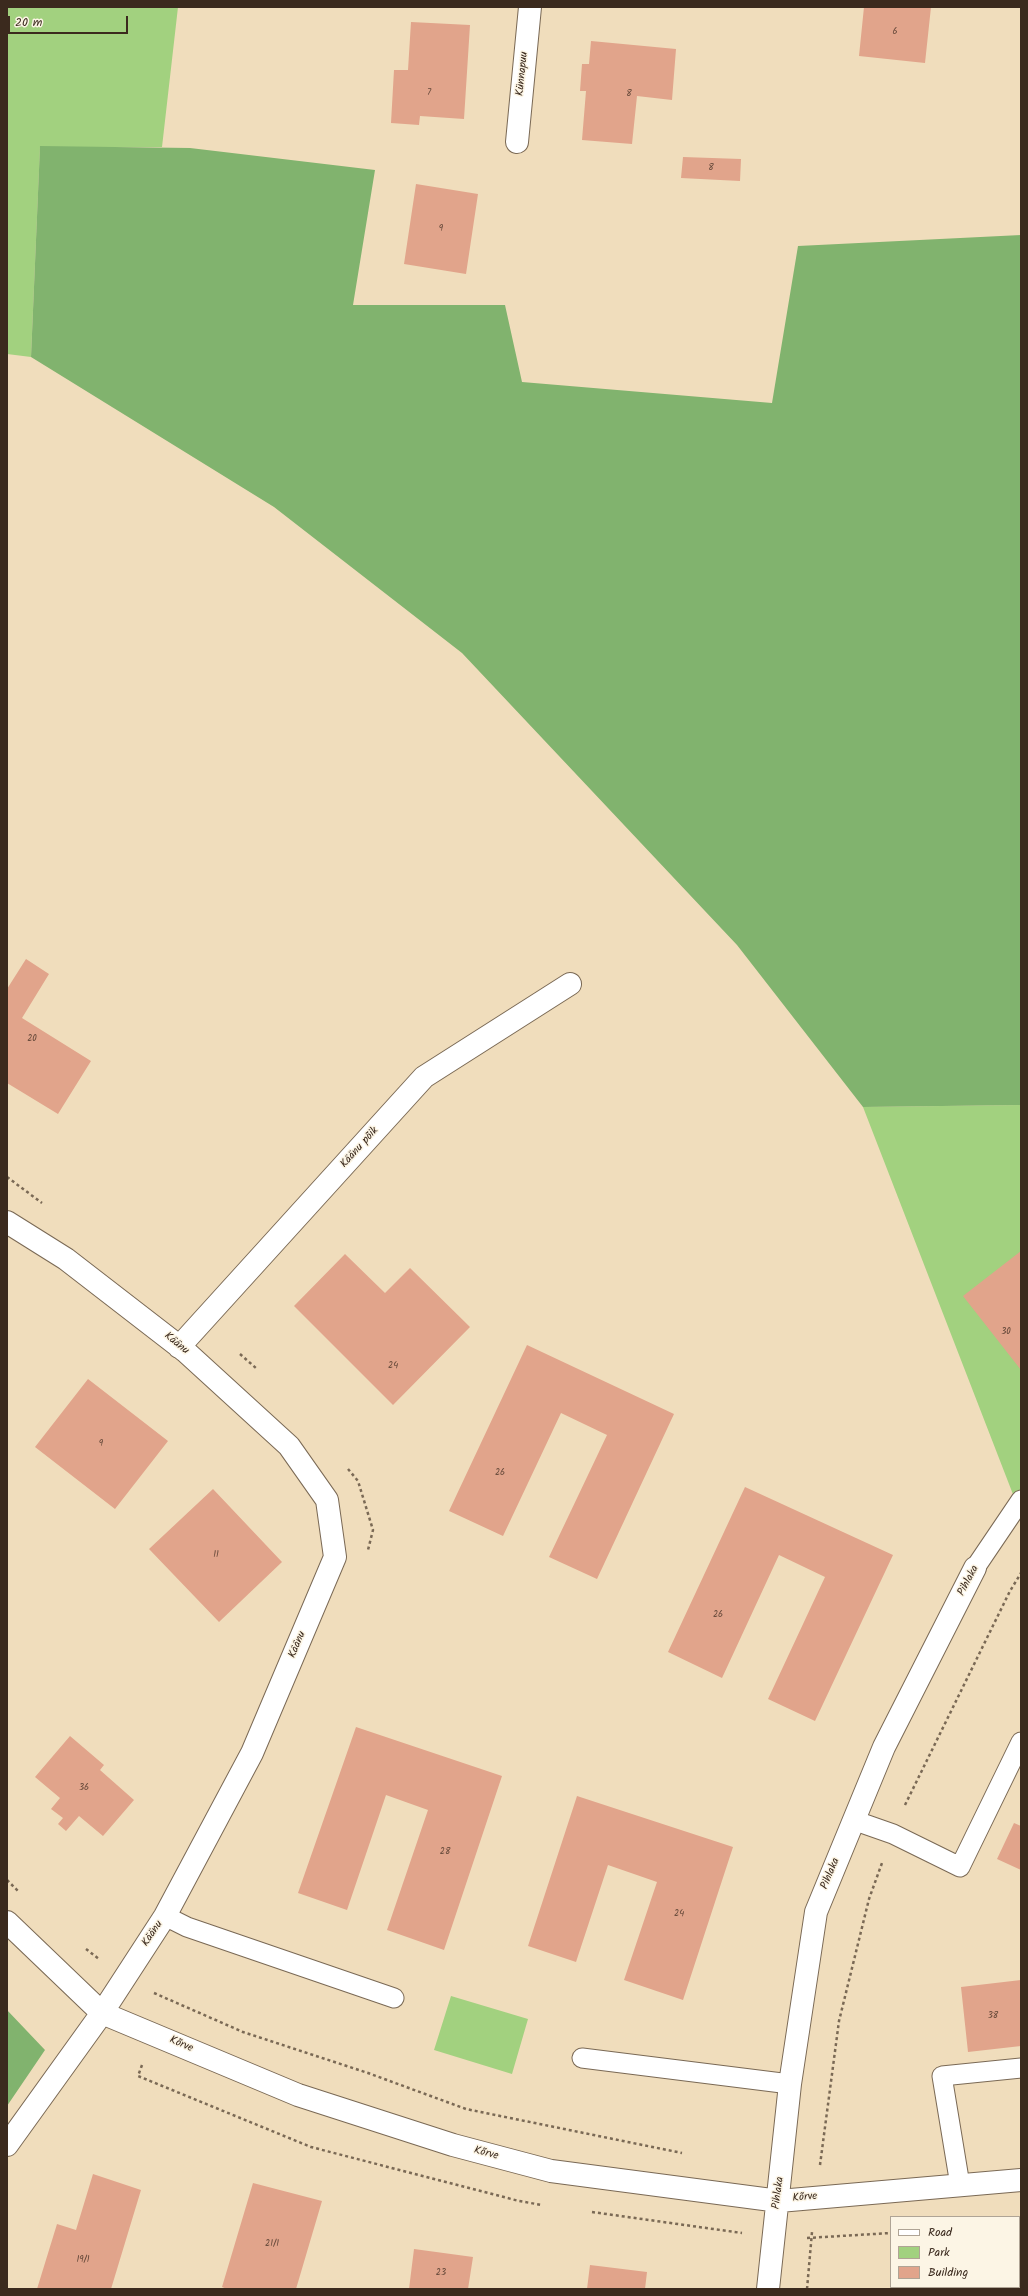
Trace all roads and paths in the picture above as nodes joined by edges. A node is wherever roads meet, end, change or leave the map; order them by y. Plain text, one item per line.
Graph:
1 (530, 7) edge
2 (517, 142) dead end
3 (570, 984) dead end
4 (7, 1177) edge
5 (46, 1206) dead end
6 (7, 1222) edge
7 (203, 1321) junction
8 (180, 1346) junction
9 (258, 1371) dead end
10 (342, 1463) dead end
11 (1021, 1500) edge
12 (368, 1552) dead end
13 (975, 1568) joint
14 (1021, 1573) edge
15 (1021, 1742) edge
16 (854, 1820) junction
17 (893, 1834) junction
18 (7, 1880) edge
19 (23, 1896) dead end
20 (165, 1916) junction
21 (7, 1922) edge
22 (80, 1945) dead end
23 (124, 1978) junction
24 (158, 1987) dead end
25 (154, 1993) junction
26 (394, 1998) dead end
27 (102, 2013) junction
28 (582, 2058) dead end
29 (1021, 2068) edge
30 (790, 2084) junction
31 (7, 2145) edge
32 (688, 2155) dead end
33 (1021, 2180) edge
34 (960, 2185) junction
35 (815, 2197) junction
36 (779, 2201) junction
37 (768, 2289) edge
38 (807, 2289) edge

1 - 2 street, Künnapuu
3 - 7 street, Käänu põik
4 - 5 path
6 - 8 street, Käänu
7 - 8 street, Käänu põik
7 - 9 path
8 - 20 street, Käänu
10 - 12 path
11 - 13 lane, Pihlaka
13 - 16 street, Pihlaka
14 - 17 path
15 - 17 lane
16 - 17 lane
16 - 30 street, Pihlaka
17 - 35 path
18 - 19 path
20 - 23 street, Käänu
20 - 26 lane
21 - 27 street, Kõrve
22 - 23 path
23 - 25 path
23 - 27 street, Käänu
24 - 25 path
25 - 32 path
27 - 31 street, Käänu
27 - 36 street, Kõrve
28 - 30 lane
29 - 34 lane
30 - 36 street, Pihlaka
33 - 34 street, Kõrve
34 - 35 street, Kõrve
35 - 36 street, Kõrve
35 - 38 path
36 - 37 street, Pihlaka

